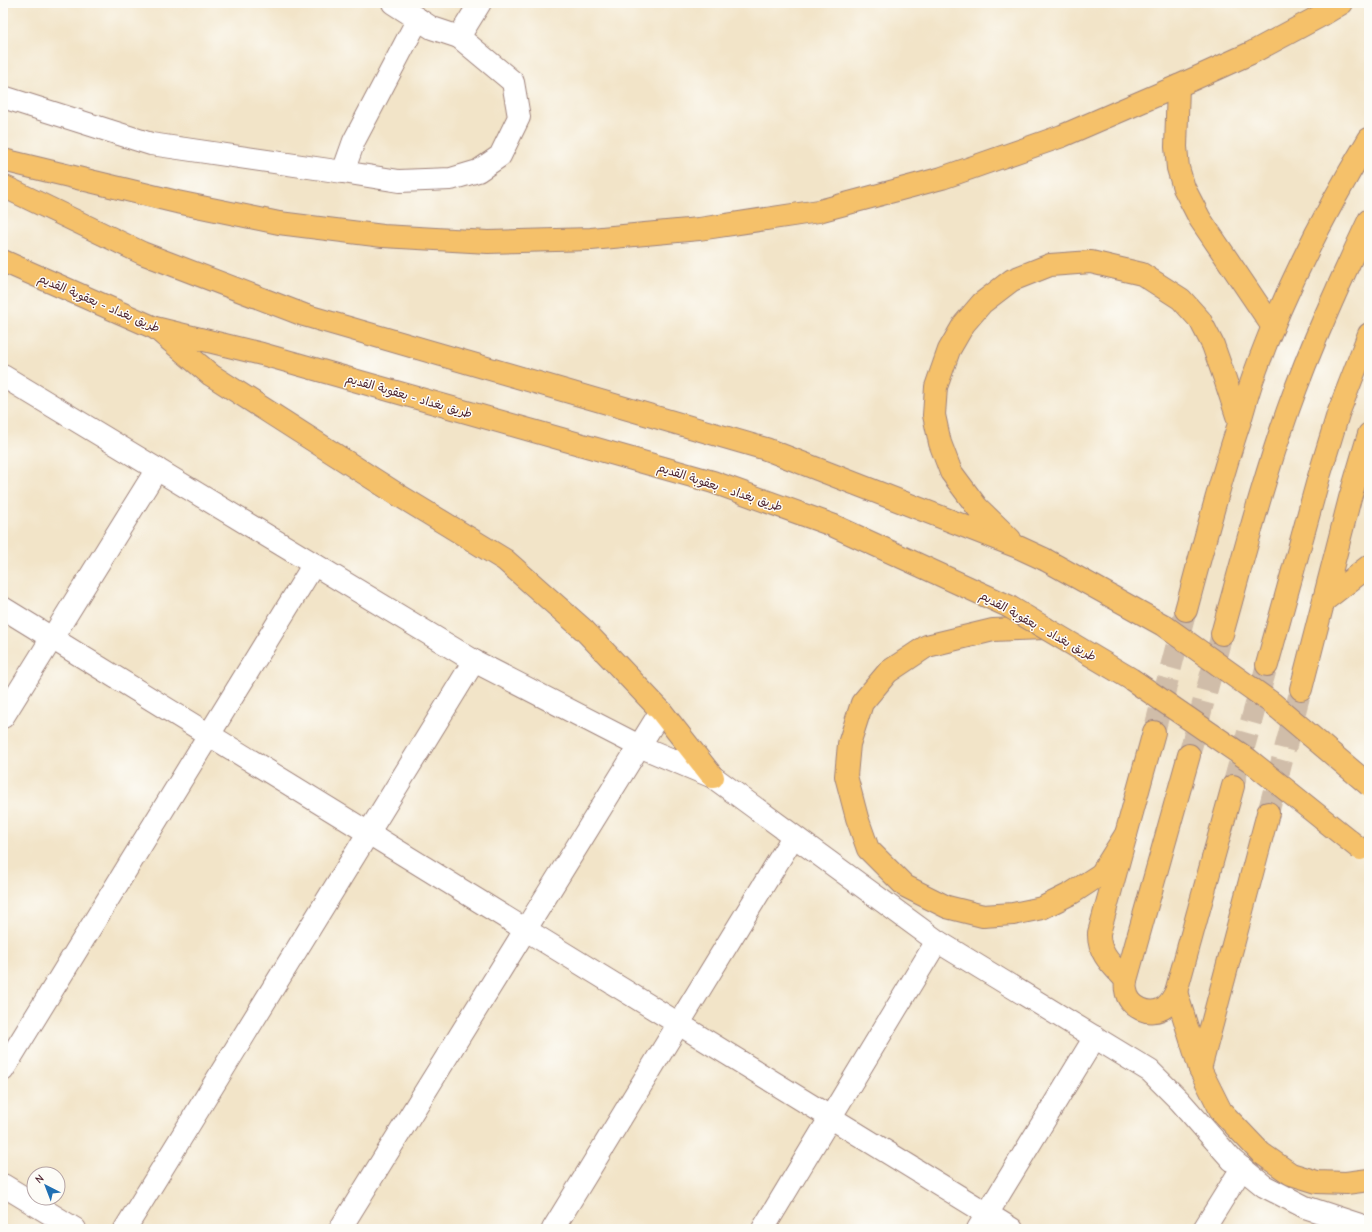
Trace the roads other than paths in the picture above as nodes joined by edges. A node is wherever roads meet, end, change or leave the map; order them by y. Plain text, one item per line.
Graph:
1 (393, 3) edge
2 (480, 3) edge
3 (1342, 3) edge
4 (418, 19) junction
5 (459, 37) junction
6 (1178, 86) junction
7 (3, 97) edge
8 (1369, 139) edge
9 (3, 160) edge
10 (343, 172) junction
11 (3, 186) edge
12 (1369, 220) edge
13 (3, 261) edge
14 (1273, 327) junction
15 (155, 328) junction
16 (1369, 334) edge
17 (4, 378) edge
18 (1239, 422) junction
19 (1369, 434) edge
20 (157, 469) junction
21 (1018, 547) junction
22 (314, 564) junction
23 (1369, 566) edge
24 (1325, 600) junction
25 (3, 608) edge
26 (1186, 610) tunnel mouth
27 (1045, 628) junction
28 (1222, 634) tunnel mouth
29 (52, 638) junction
30 (474, 661) junction
31 (1267, 665) tunnel mouth
32 (1301, 689) tunnel mouth
33 (660, 711) junction
34 (3, 717) edge
35 (1154, 732) tunnel mouth
36 (209, 734) junction
37 (638, 746) junction
38 (1189, 755) tunnel mouth
39 (713, 777) junction
40 (1369, 785) edge
41 (1233, 786) tunnel mouth
42 (1268, 813) tunnel mouth
43 (368, 833) junction
44 (1126, 834) junction
45 (793, 837) junction
46 (1369, 857) edge
47 (525, 929) junction
48 (937, 941) junction
49 (1126, 980) junction
50 (1176, 992) junction
51 (679, 1024) junction
52 (1094, 1038) junction
53 (1200, 1069) junction
54 (3, 1070) edge
55 (831, 1117) junction
56 (1242, 1168) junction
57 (1369, 1180) edge
58 (3, 1185) edge
59 (982, 1221) edge
60 (1369, 1228) edge
61 (75, 1229) edge
62 (125, 1229) edge
63 (340, 1229) edge
64 (553, 1229) edge
65 (763, 1229) edge
66 (1012, 1229) edge
67 (1204, 1229) edge

1 - 4 street
2 - 5 street
3 - 6 main road
4 - 5 street
4 - 10 street
5 - 10 street
6 - 9 main road
6 - 14 main road
7 - 10 street
8 - 14 main road
11 - 21 main road
12 - 28 main road
13 - 15 main road, طريق بغداد - بعقوبة القديم
14 - 18 main road
15 - 27 main road, طريق بغداد - بعقوبة القديم, bridge
15 - 33 main road
16 - 31 main road
17 - 20 street
18 - 21 main road
18 - 26 main road
19 - 24 main road
20 - 22 street
20 - 29 street
21 - 40 main road, bridge
22 - 30 street
22 - 36 street
23 - 24 main road
24 - 32 main road
25 - 29 street
27 - 44 main road
27 - 46 main road, طريق بغداد - بعقوبة القديم, bridge
29 - 34 street
29 - 36 street
30 - 37 street
30 - 43 street
33 - 37 street
33 - 39 main road
35 - 44 main road
36 - 43 street
36 - 54 street
37 - 39 street
37 - 47 street
38 - 49 main road
39 - 45 street
41 - 50 main road
42 - 53 main road
43 - 47 street
43 - 62 street
44 - 49 main road
45 - 48 street
45 - 51 street
47 - 51 street
47 - 63 street
48 - 52 street
48 - 55 street
49 - 50 main road
50 - 53 main road
51 - 55 street
51 - 64 street
52 - 56 street
52 - 59 street
53 - 57 main road
55 - 59 street
55 - 65 street
56 - 60 street
56 - 67 street
58 - 61 street
59 - 66 street

